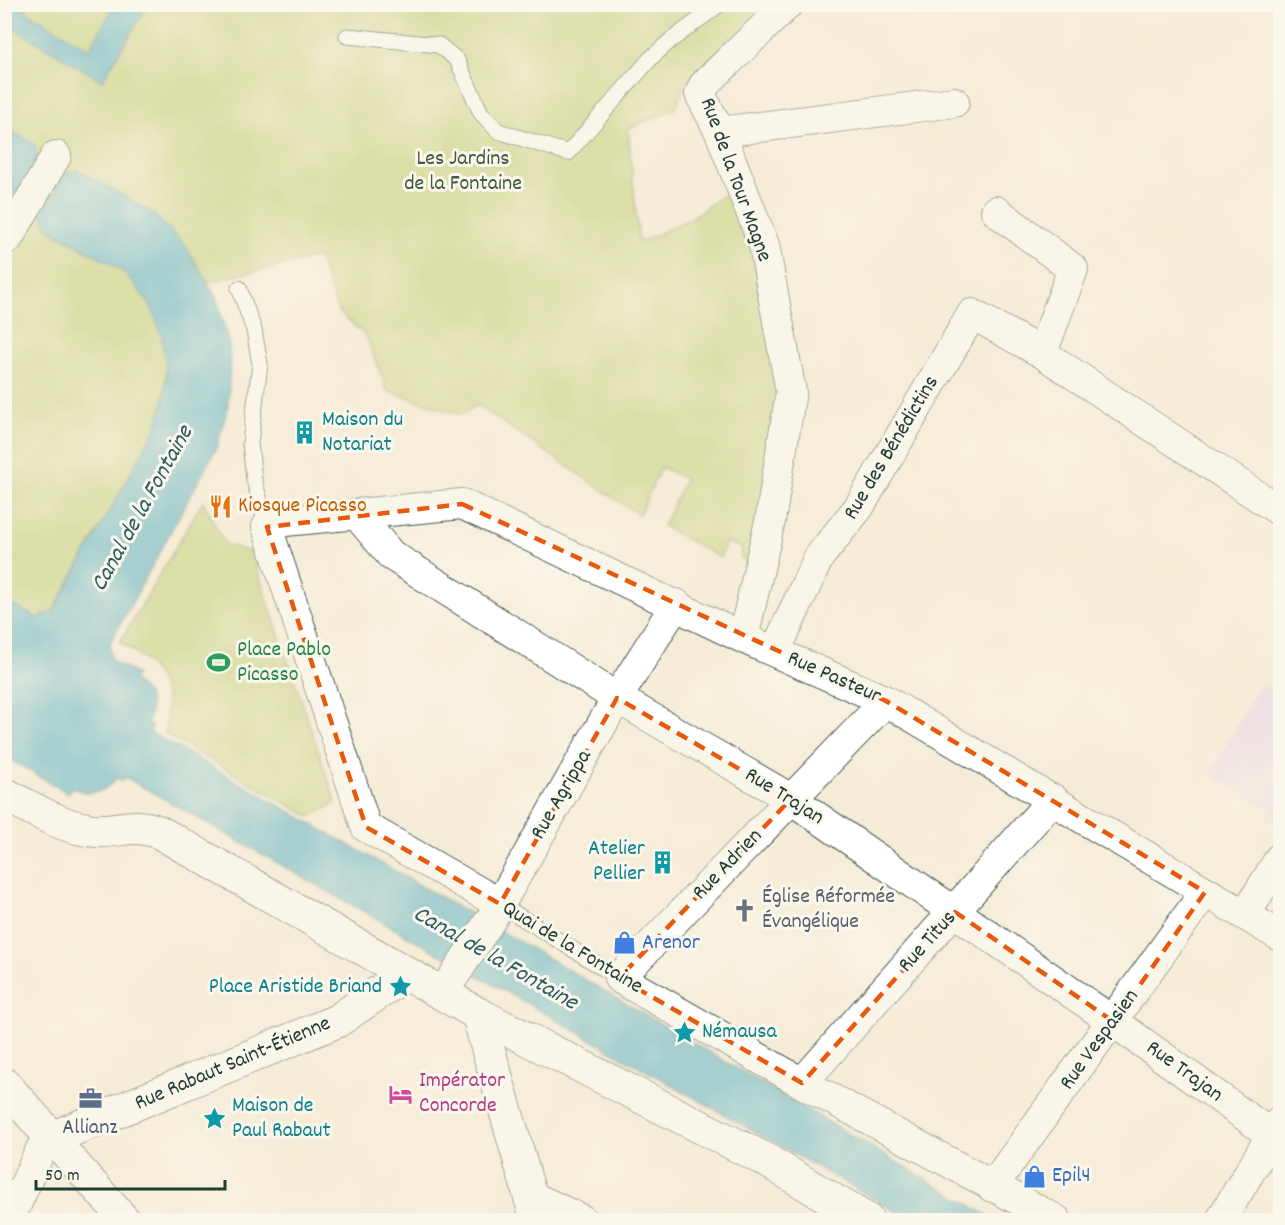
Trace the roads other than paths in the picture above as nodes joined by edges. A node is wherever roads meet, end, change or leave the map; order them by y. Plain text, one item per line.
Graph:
1 (720, 4) edge
2 (788, 4) edge
3 (347, 36) dead end
4 (954, 102) dead end
5 (720, 132) junction
6 (56, 156) dead end
7 (996, 211) dead end
8 (4, 236) edge
9 (239, 288) dead end
10 (1042, 353) junction
11 (1281, 511) edge
12 (358, 516) junction
13 (267, 527) junction
14 (676, 604) junction
15 (743, 638) junction
16 (775, 652) junction
17 (617, 698) junction
18 (886, 700) junction
19 (4, 794) edge
20 (1053, 799) junction
21 (791, 800) junction
22 (1281, 858) edge
23 (1205, 892) junction
24 (496, 910) junction
25 (955, 912) junction
26 (1245, 915) junction
27 (1281, 936) edge
28 (406, 974) junction
29 (619, 978) junction
30 (446, 990) junction
31 (478, 1014) junction
32 (1114, 1022) junction
33 (802, 1083) junction
34 (4, 1084) edge
35 (1278, 1132) edge
36 (52, 1138) junction
37 (992, 1187) junction
38 (534, 1208) edge
39 (9, 1221) edge
40 (125, 1221) edge
41 (582, 1221) edge
42 (867, 1221) edge
43 (1056, 1221) edge
44 (1221, 1221) edge

1 - 3 lane
2 - 5 street, Rue de la Tour Magne
4 - 5 street
5 - 15 street, Rue de la Tour Magne
6 - 8 street
7 - 10 street
9 - 13 lane
10 - 11 street, Rue des Bénédictins
10 - 16 street, Rue des Bénédictins
12 - 13 street
12 - 14 street, Rue Pasteur
12 - 17 street, Rue Trajan
13 - 24 street, Quai de la Fontaine
14 - 15 street, Rue Pasteur
14 - 17 street, Rue Agrippa
15 - 16 street, Rue Pasteur
16 - 18 street, Rue Pasteur
17 - 21 street, Rue Trajan
17 - 24 street, Rue Agrippa
18 - 20 street, Rue Pasteur
18 - 21 street, Rue Adrien
19 - 28 street
20 - 23 street, Rue Pasteur
20 - 25 street, Rue Titus
21 - 25 street, Rue Trajan
21 - 29 street, Rue Adrien
22 - 26 street
23 - 26 street, Rue Pasteur
23 - 32 street, Rue Vespasien
24 - 29 lane, Quai de la Fontaine
24 - 30 street, Rue Agrippa
25 - 32 street, Rue Trajan
25 - 33 street, Rue Titus
26 - 27 street, Rue Pasteur
28 - 30 street
28 - 36 street, Rue Rabaut Saint-Étienne
29 - 33 street, Quai de la Fontaine
30 - 31 street
31 - 38 street
31 - 42 street
32 - 35 street, Rue Trajan
32 - 37 street, Rue Vespasien
33 - 37 street, Quai de la Fontaine
34 - 36 street
35 - 44 street
36 - 39 street
36 - 40 street
37 - 43 street, Quai de la Fontaine
38 - 41 street

